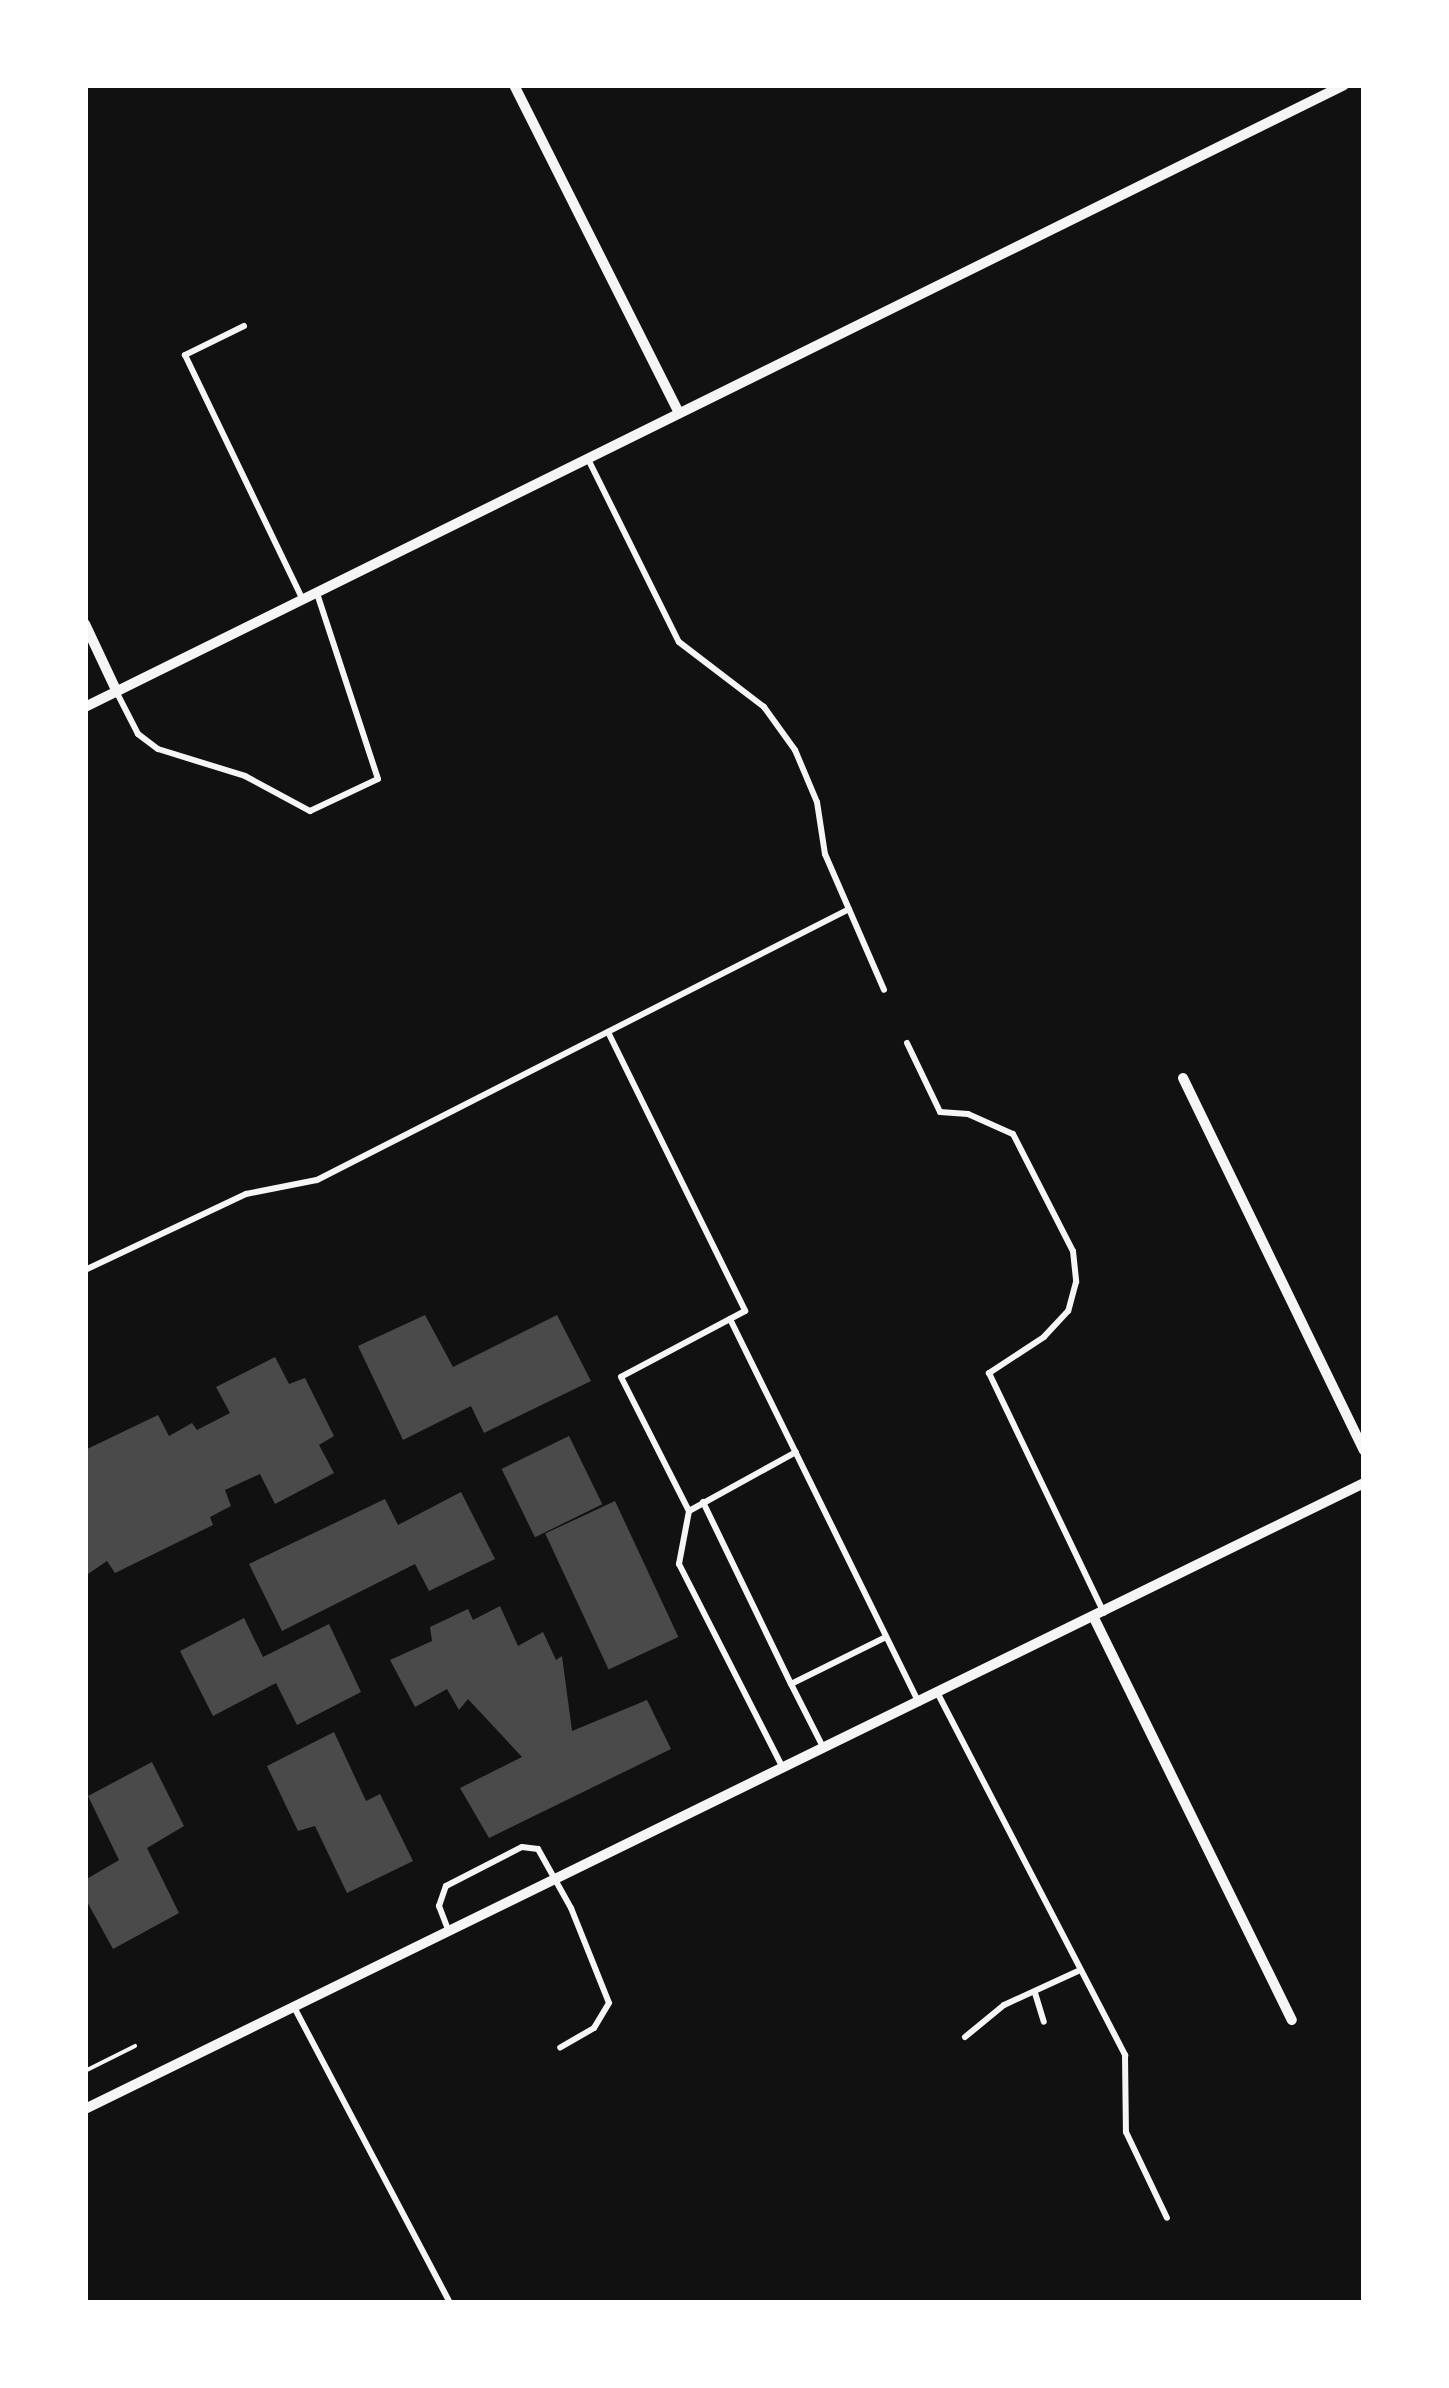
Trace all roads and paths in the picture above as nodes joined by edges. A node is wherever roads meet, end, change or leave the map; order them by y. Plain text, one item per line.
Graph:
1 (514, 85) edge
2 (1344, 85) edge
3 (244, 326) dead end
4 (679, 413) junction
5 (587, 458) junction
6 (316, 591) junction
7 (302, 598) junction
8 (85, 624) edge
9 (116, 692) junction
10 (85, 707) edge
11 (849, 910) junction
12 (884, 990) dead end
13 (608, 1032) junction
14 (906, 1044) dead end
15 (1182, 1078) dead end
16 (85, 1270) edge
17 (730, 1319) junction
18 (1364, 1450) edge
19 (796, 1452) junction
20 (1364, 1483) edge
21 (704, 1502) junction
22 (689, 1510) junction
23 (1099, 1615) junction
24 (886, 1637) junction
25 (791, 1684) junction
26 (938, 1694) junction
27 (918, 1703) junction
28 (824, 1749) junction
29 (784, 1769) junction
30 (555, 1880) junction
31 (449, 1932) junction
32 (1078, 1971) junction
33 (1035, 1993) junction
34 (294, 2007) junction
35 (1292, 2020) dead end
36 (1044, 2022) dead end
37 (965, 2036) dead end
38 (135, 2046) dead end
39 (560, 2048) dead end
40 (85, 2070) edge
41 (85, 2109) edge
42 (1167, 2218) dead end
43 (450, 2303) edge

1 - 4 street
2 - 4 street
3 - 7 lane
4 - 5 street
5 - 6 street
5 - 11 lane
6 - 7 street
6 - 9 lane
7 - 9 street
8 - 9 street
9 - 10 street
11 - 12 lane
11 - 13 lane
13 - 16 lane
13 - 17 lane
14 - 23 lane
15 - 18 street
17 - 19 lane
17 - 22 lane
19 - 21 lane
19 - 24 lane
20 - 23 street
21 - 22 lane
21 - 25 lane
22 - 29 lane
23 - 26 street
23 - 35 street
24 - 25 lane
24 - 27 lane
25 - 28 lane
26 - 27 street
26 - 32 lane
27 - 28 street
28 - 29 street
29 - 30 street
30 - 31 street
30 - 31 lane
30 - 39 lane
31 - 34 street
32 - 33 lane
32 - 42 lane
33 - 36 lane
33 - 37 lane
34 - 41 street
34 - 43 lane
38 - 40 path

